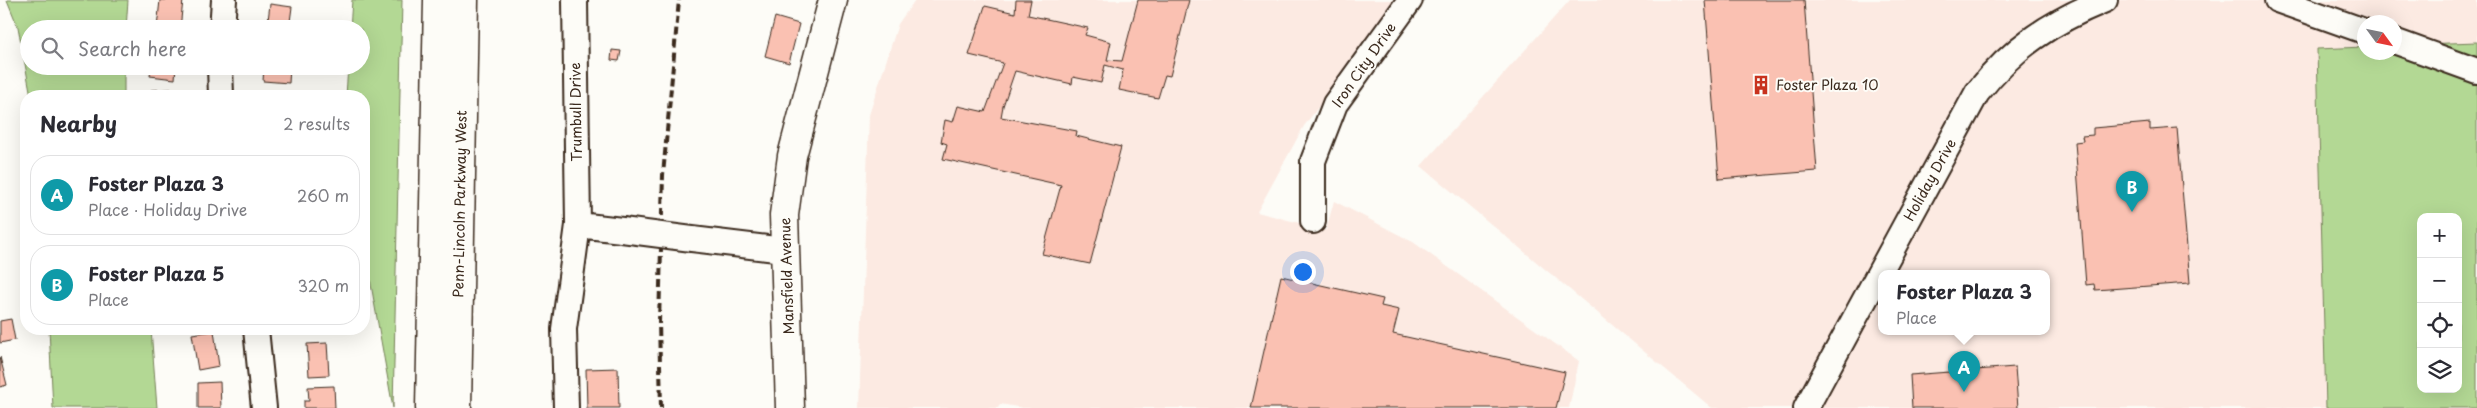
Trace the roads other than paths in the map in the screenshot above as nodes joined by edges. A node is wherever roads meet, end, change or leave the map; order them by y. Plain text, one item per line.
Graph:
1 (224, 0) edge
2 (438, 0) edge
3 (464, 0) edge
4 (575, 0) edge
5 (833, 0) edge
6 (1410, 0) edge
7 (2106, 0) edge
8 (2277, 0) edge
9 (223, 20) edge
10 (2357, 29) edge
11 (2402, 44) edge
12 (2477, 71) edge
13 (220, 75) edge
14 (221, 90) edge
15 (1313, 221) dead end
16 (578, 225) junction
17 (784, 250) junction
18 (1881, 270) edge
19 (1878, 276) edge
20 (257, 335) edge
21 (264, 408) edge
22 (430, 408) edge
23 (456, 408) edge
24 (566, 408) edge
25 (790, 408) edge
26 (1806, 408) edge

1 - 9 street
2 - 22 main road, Penn-Lincoln Parkway West
3 - 23 main road, Penn-Lincoln Parkway West
4 - 16 street, Trumbull Drive
5 - 17 main road, Mansfield Avenue
6 - 15 street, Iron City Drive
7 - 18 street, Holiday Drive
8 - 10 street
11 - 12 street
13 - 14 street
16 - 17 street, bridge
16 - 24 street, Trumbull Drive
17 - 25 main road, Mansfield Avenue
19 - 26 street, Holiday Drive
20 - 21 street

